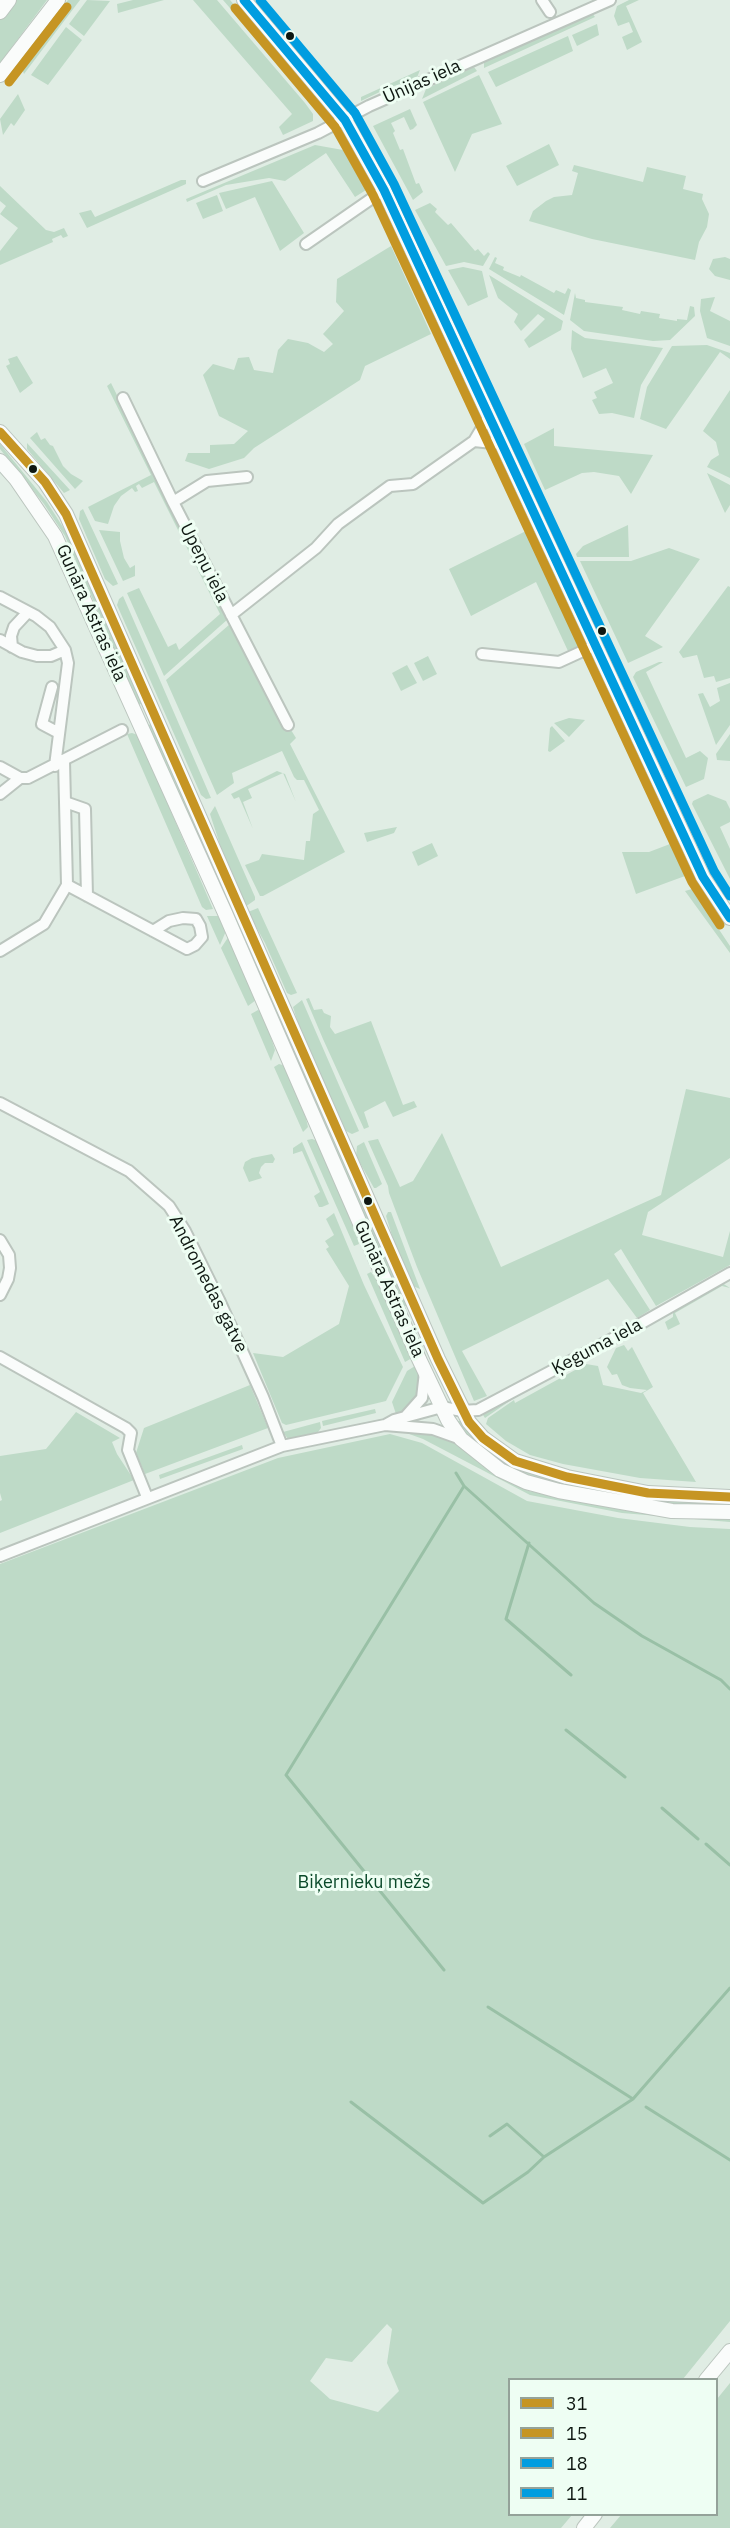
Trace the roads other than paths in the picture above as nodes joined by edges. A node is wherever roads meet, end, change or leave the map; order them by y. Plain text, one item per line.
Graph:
1 (9, 0) edge
2 (58, 0) edge
3 (244, 0) edge
4 (542, 0) edge
5 (610, 0) edge
6 (0, 12) edge
7 (550, 12) dead end
8 (0, 75) edge
9 (345, 120) junction
10 (203, 181) dead end
11 (384, 190) junction
12 (306, 244) dead end
13 (123, 398) dead end
14 (489, 416) junction
15 (0, 432) edge
16 (474, 441) junction
17 (502, 444) junction
18 (0, 461) edge
19 (247, 477) dead end
20 (172, 502) junction
21 (0, 597) edge
22 (28, 612) junction
23 (231, 615) junction
24 (0, 640) edge
25 (596, 645) junction
26 (12, 647) junction
27 (65, 650) junction
28 (482, 654) dead end
29 (52, 687) dead end
30 (154, 712) junction
31 (139, 720) junction
32 (288, 725) dead end
33 (122, 730) dead end
34 (59, 733) junction
35 (60, 763) junction
36 (0, 767) edge
37 (20, 778) junction
38 (0, 794) edge
39 (65, 801) junction
40 (66, 860) junction
41 (87, 864) junction
42 (67, 885) junction
43 (87, 896) junction
44 (730, 918) edge
45 (153, 931) dead end
46 (0, 951) edge
47 (0, 1103) edge
48 (0, 1240) edge
49 (730, 1274) edge
50 (0, 1295) edge
51 (417, 1311) junction
52 (402, 1318) junction
53 (0, 1357) edge
54 (424, 1369) junction
55 (462, 1412) junction
56 (445, 1414) junction
57 (405, 1418) junction
58 (385, 1425) junction
59 (415, 1426) junction
60 (461, 1439) junction
61 (282, 1446) junction
62 (147, 1497) junction
63 (730, 1497) edge
64 (730, 1512) edge
65 (0, 1556) edge
66 (730, 2351) edge
67 (707, 2378) edge
68 (593, 2516) edge
69 (584, 2528) edge

1 - 6 main road
2 - 8 main road
3 - 9 main road
4 - 7 street
5 - 9 street, Ūnijas iela
9 - 10 street, Ūnijas iela
9 - 11 main road
11 - 12 street
11 - 14 main road
13 - 20 street, Upeņu iela
14 - 16 street
14 - 17 main road
15 - 30 main road, Gunāra Astras iela
16 - 17 street
16 - 23 street
17 - 25 main road
18 - 31 main road, Gunāra Astras iela
19 - 20 street
20 - 23 street, Upeņu iela
21 - 22 street
22 - 26 street
22 - 27 street
23 - 32 street, Upeņu iela
24 - 26 street
25 - 28 street
25 - 44 main road
26 - 27 street
27 - 34 street
29 - 34 street
30 - 31 main road
30 - 51 main road, Gunāra Astras iela
31 - 52 main road, Gunāra Astras iela
33 - 35 street
34 - 35 street
35 - 37 street
35 - 39 street
36 - 37 street
37 - 38 street
39 - 40 street
39 - 41 street
40 - 41 street
40 - 42 street
41 - 43 street
42 - 43 street
42 - 46 street
43 - 45 street
47 - 61 street, Andromedas gatve
48 - 50 street
49 - 55 street, Ķeguma iela
51 - 52 main road
51 - 55 main road, Gunāra Astras iela
52 - 54 main road, Gunāra Astras iela
53 - 62 street
54 - 56 main road, Gunāra Astras iela
54 - 57 street, Gunāra Astras iela
55 - 56 street
55 - 63 main road, Gunāra Astras iela
56 - 57 street
56 - 59 street
56 - 60 main road, Gunāra Astras iela
57 - 58 street
58 - 59 street
58 - 61 street
59 - 60 street
60 - 64 main road, Gunāra Astras iela
61 - 62 street
62 - 65 street
66 - 67 main road
68 - 69 main road

